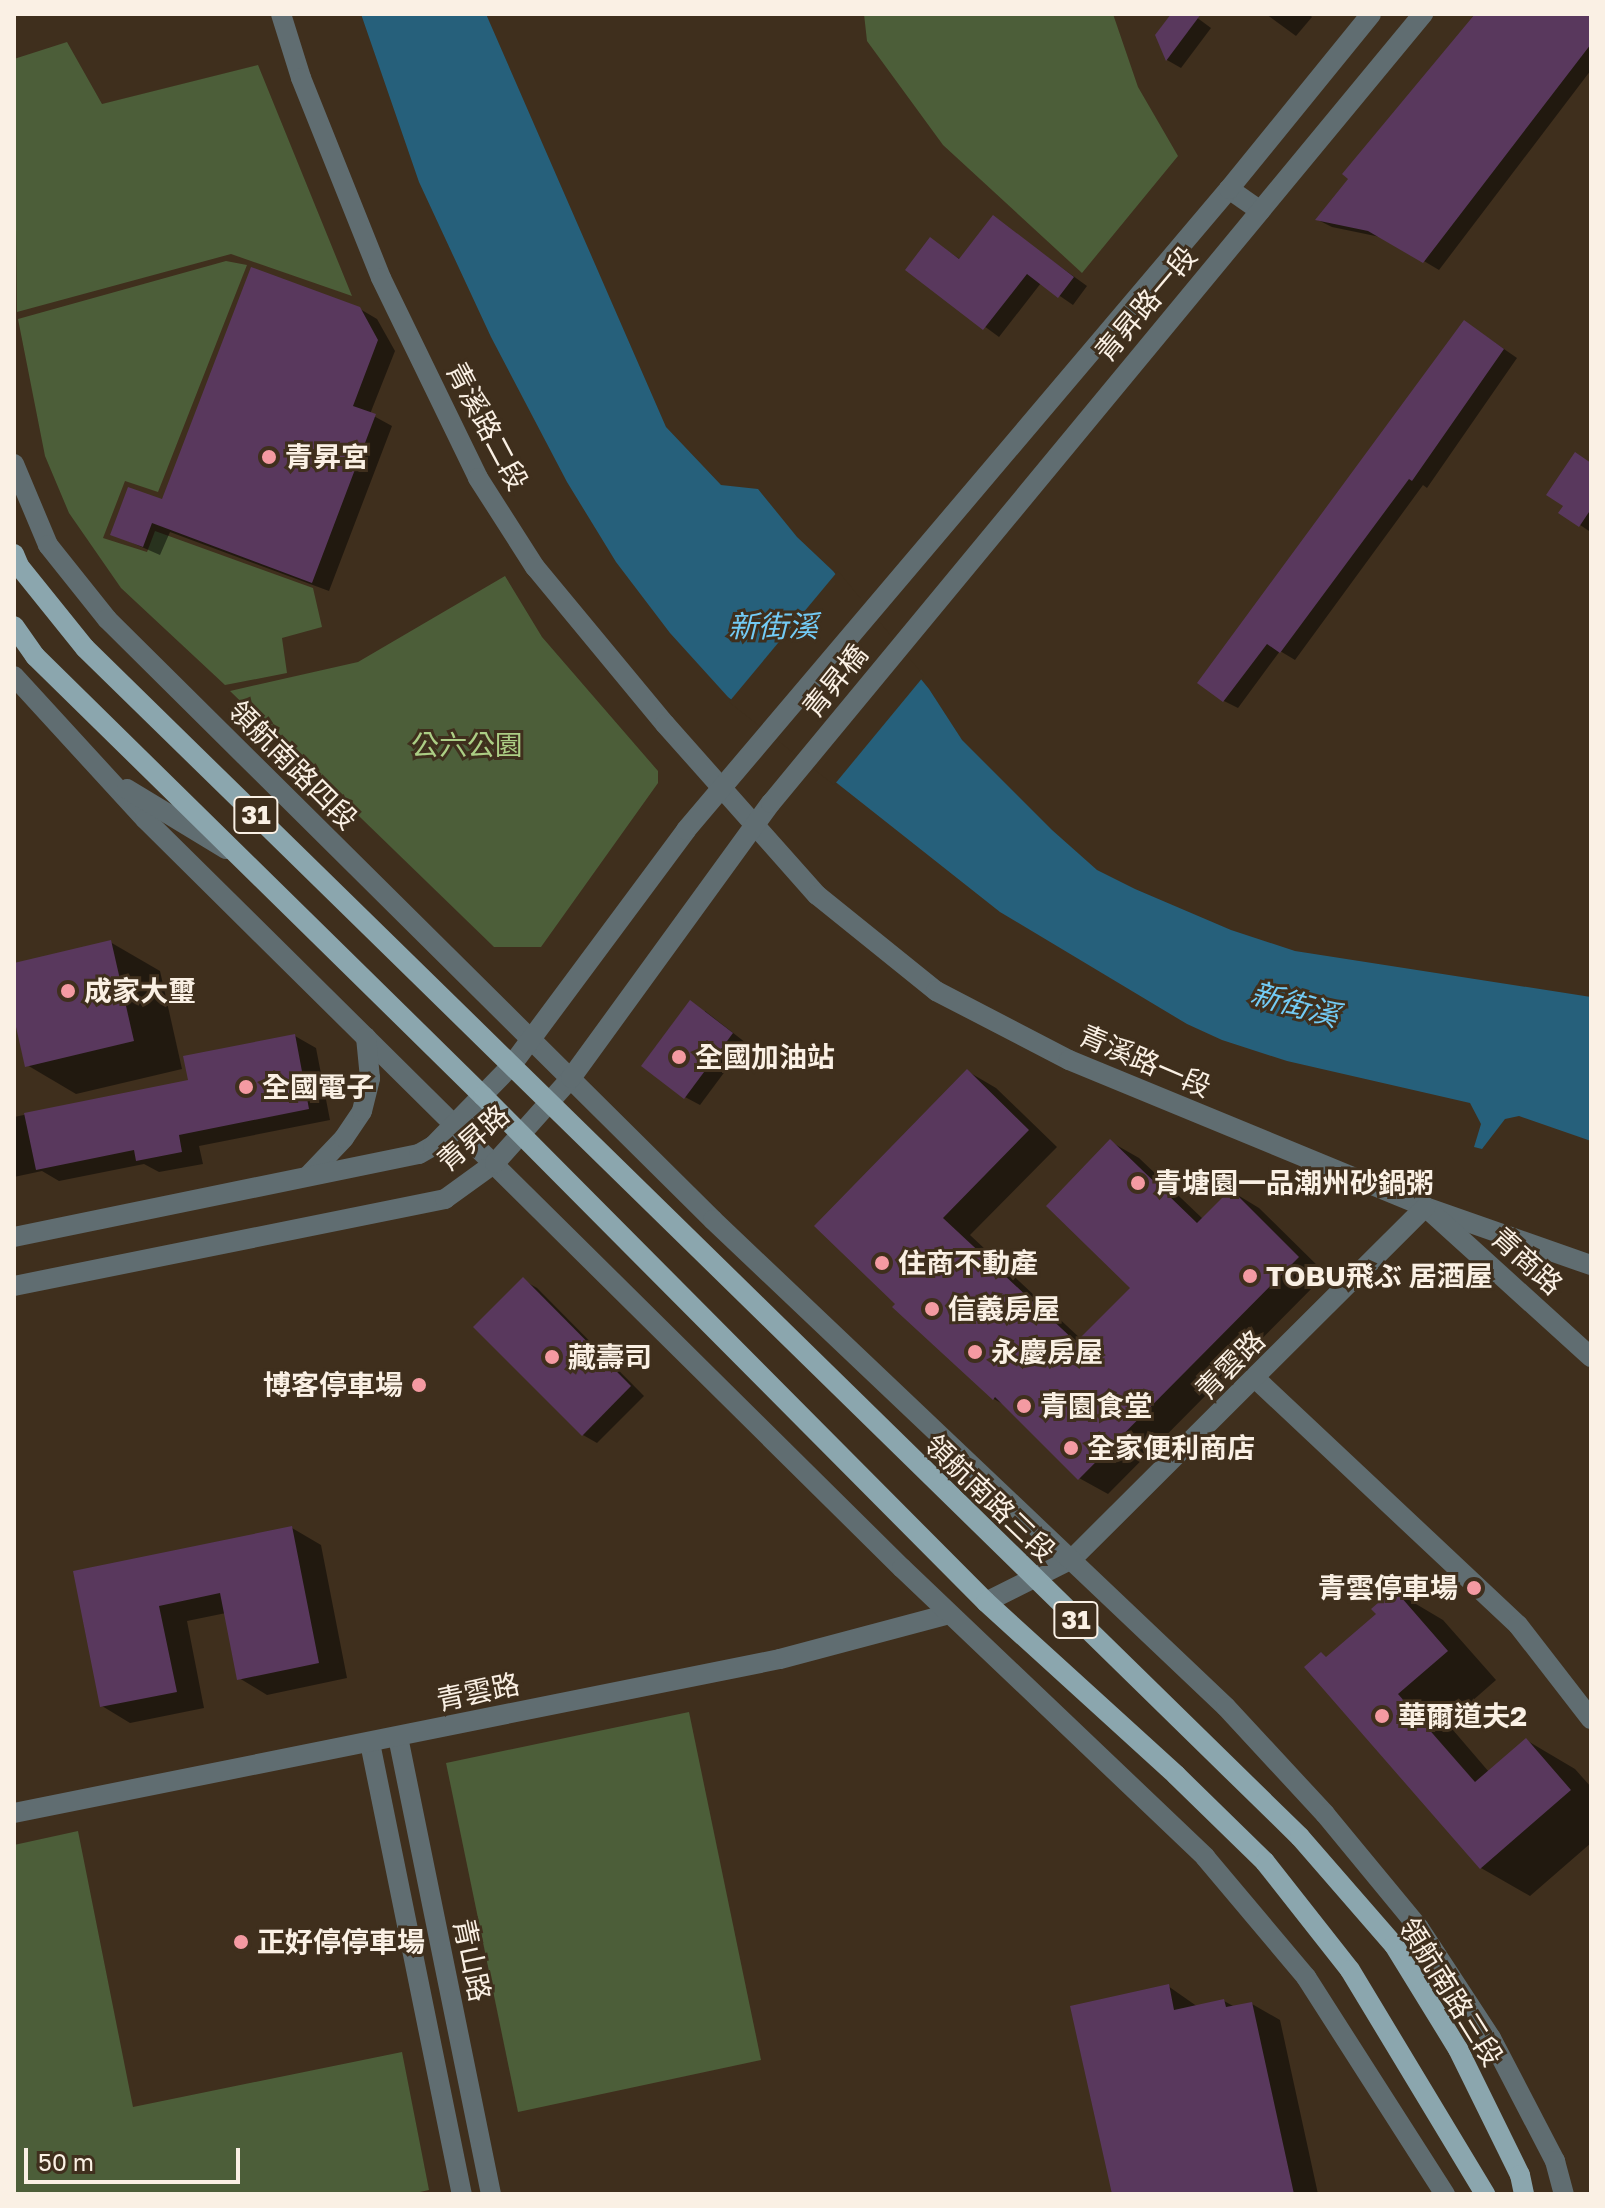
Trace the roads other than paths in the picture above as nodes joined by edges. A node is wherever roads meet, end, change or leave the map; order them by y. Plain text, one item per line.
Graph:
1 (281, 14) edge
2 (1371, 14) edge
3 (1423, 14) edge
4 (1229, 189) junction
5 (1260, 211) junction
6 (14, 464) edge
7 (14, 554) edge
8 (879, 601) joint
9 (14, 626) edge
10 (913, 629) joint
11 (14, 676) edge
12 (766, 738) joint
13 (801, 767) joint
14 (106, 776) junction
15 (723, 789) junction
16 (739, 808) joint
17 (753, 825) junction
18 (241, 858) junction
19 (366, 1037) junction
20 (531, 1040) junction
21 (511, 1066) junction
22 (571, 1078) junction
23 (483, 1096) junction
24 (550, 1105) junction
25 (456, 1125) junction
26 (522, 1136) junction
27 (495, 1163) junction
28 (308, 1176) junction
29 (1425, 1207) junction
30 (14, 1237) edge
31 (1591, 1265) edge
32 (14, 1286) edge
33 (1591, 1357) edge
34 (1256, 1379) junction
35 (1072, 1559) junction
36 (1031, 1577) junction
37 (986, 1602) junction
38 (949, 1614) junction
39 (1591, 1719) edge
40 (398, 1737) junction
41 (370, 1743) junction
42 (14, 1813) edge
43 (462, 2194) edge
44 (491, 2194) edge
45 (1445, 2194) edge
46 (1485, 2194) edge
47 (1524, 2194) edge
48 (1564, 2194) edge

1 - 15 street, 青溪路二段
2 - 4 street, 青昇路一段
3 - 5 street, 青昇路一段
4 - 5 street
4 - 8 street, 青昇路一段
5 - 10 street, 青昇路一段
6 - 20 street, 領航南路四段 / 31
7 - 21 main road, 31
8 - 12 street, 青昇橋
9 - 18 main road, 31
10 - 13 street, 青昇橋
11 - 14 street
12 - 15 street, 青昇路
13 - 17 street, 青昇路
14 - 18 street
14 - 19 street
15 - 16 street, 青溪路二段
15 - 20 street, 青昇路
16 - 17 street, 青溪路一段
17 - 22 street, 青昇路
17 - 29 street, 青溪路一段
18 - 23 main road, 31
19 - 25 street
19 - 28 street
20 - 21 street, 青昇路
20 - 22 street, 領航南路四段 / 31
21 - 23 street, 青昇路
21 - 24 main road, 領航南路三段 / 31
22 - 24 street, 青昇路
22 - 35 street, 領航南路三段 / 31
23 - 25 street, 青昇路
23 - 26 main road, 31
24 - 26 street, 青昇路
24 - 36 main road, 領航南路三段 / 31
25 - 27 street
25 - 28 street, 青昇路
26 - 27 street, 青昇路
26 - 37 main road, 31
27 - 32 street, 青昇路
27 - 38 street
28 - 30 street, 青昇路
29 - 31 street, 青溪路一段
29 - 33 street, 青商路
29 - 34 street, 青雲路
34 - 35 street, 青雲路
34 - 39 street
35 - 36 street, 青雲路
35 - 48 street, 領航南路三段 / 31
36 - 37 street, 青雲路
36 - 47 main road, 領航南路三段 / 31
37 - 46 main road, 31
38 - 40 street, 青雲路
38 - 45 street
40 - 41 street, 青雲路
40 - 44 street, 青山路
41 - 42 street, 青雲路
41 - 43 street, 青山路

